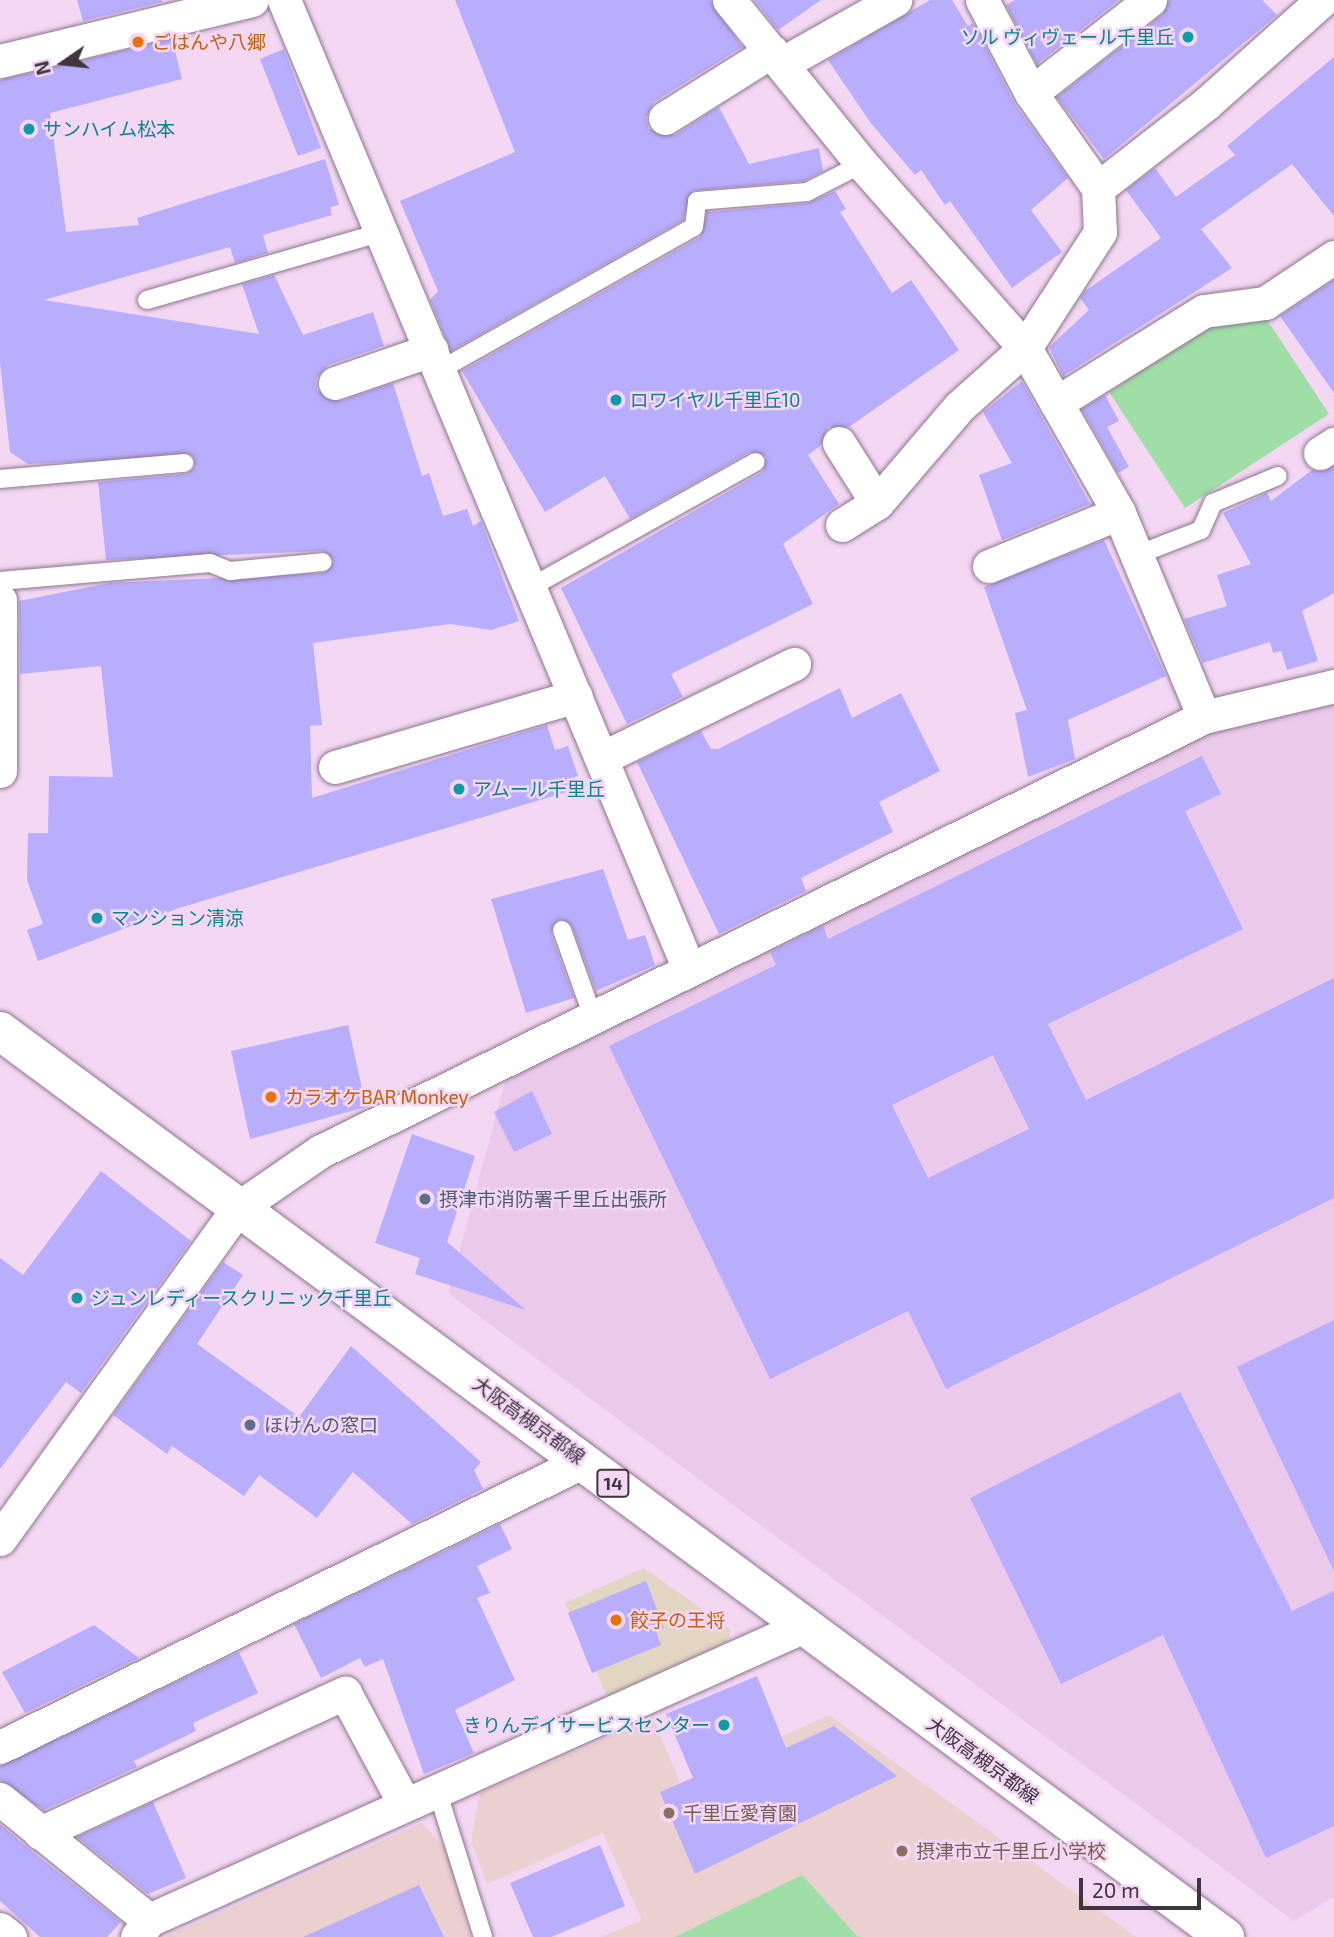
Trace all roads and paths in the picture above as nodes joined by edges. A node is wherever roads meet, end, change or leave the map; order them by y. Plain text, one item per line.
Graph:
1 (252, 0) edge
2 (285, 0) edge
3 (729, 0) edge
4 (895, 0) edge
5 (982, 0) edge
6 (1150, 0) edge
7 (1322, 0) edge
8 (158, 11) edge
9 (778, 57) junction
10 (0, 61) edge
11 (1031, 93) junction
12 (665, 118) dead end
13 (862, 164) junction
14 (1098, 188) junction
15 (382, 232) junction
16 (1334, 257) edge
17 (146, 300) dead end
18 (1025, 348) junction
19 (435, 360) junction
20 (335, 383) dead end
21 (1056, 403) junction
22 (839, 443) dead end
23 (756, 462) dead end
24 (184, 463) dead end
25 (1278, 476) dead end
26 (0, 479) edge
27 (877, 503) junction
28 (1119, 513) junction
29 (842, 526) dead end
30 (1137, 555) junction
31 (323, 562) dead end
32 (989, 566) dead end
33 (0, 581) edge
34 (531, 587) junction
35 (0, 600) edge
36 (794, 664) dead end
37 (1334, 686) edge
38 (576, 696) junction
39 (1204, 717) junction
40 (603, 758) junction
41 (335, 767) dead end
42 (0, 771) edge
43 (562, 930) dead end
44 (689, 969) junction
45 (593, 1017) junction
46 (0, 1031) edge
47 (238, 1209) junction
48 (584, 1461) junction
49 (0, 1539) edge
50 (803, 1627) junction
51 (0, 1747) edge
52 (437, 1790) junction
53 (0, 1799) edge
54 (404, 1803) junction
55 (40, 1833) junction
56 (143, 1928) edge
57 (0, 1929) edge
58 (10, 1937) edge
59 (483, 1937) edge
60 (1225, 1937) edge

1 - 8 street
2 - 15 street
3 - 9 street
4 - 9 street
5 - 11 street
6 - 11 street
7 - 14 street
8 - 10 street
9 - 12 street
9 - 13 street
11 - 14 street
13 - 18 street
13 - 19 lane
14 - 18 street
15 - 17 lane
15 - 19 street
16 - 21 street
18 - 21 street
18 - 27 street
19 - 20 street
19 - 34 street
21 - 28 street
22 - 27 street
23 - 34 lane
24 - 26 lane
25 - 30 lane
27 - 29 street
28 - 30 street
28 - 32 street
30 - 39 street
31 - 33 lane
34 - 38 street
35 - 42 street
36 - 40 street
37 - 39 street
38 - 40 street
38 - 41 street
39 - 44 street
40 - 44 street
43 - 45 lane
44 - 45 street
45 - 47 street
46 - 47 main road, 大阪高槻京都線 / 14
47 - 48 main road, 大阪高槻京都線 / 14
47 - 49 street
48 - 50 main road, 大阪高槻京都線 / 14
48 - 51 street
50 - 52 street
50 - 60 main road, 大阪高槻京都線 / 14
52 - 54 street
52 - 59 lane
53 - 55 street
54 - 55 street
54 - 56 street
55 - 56 street
57 - 58 street

